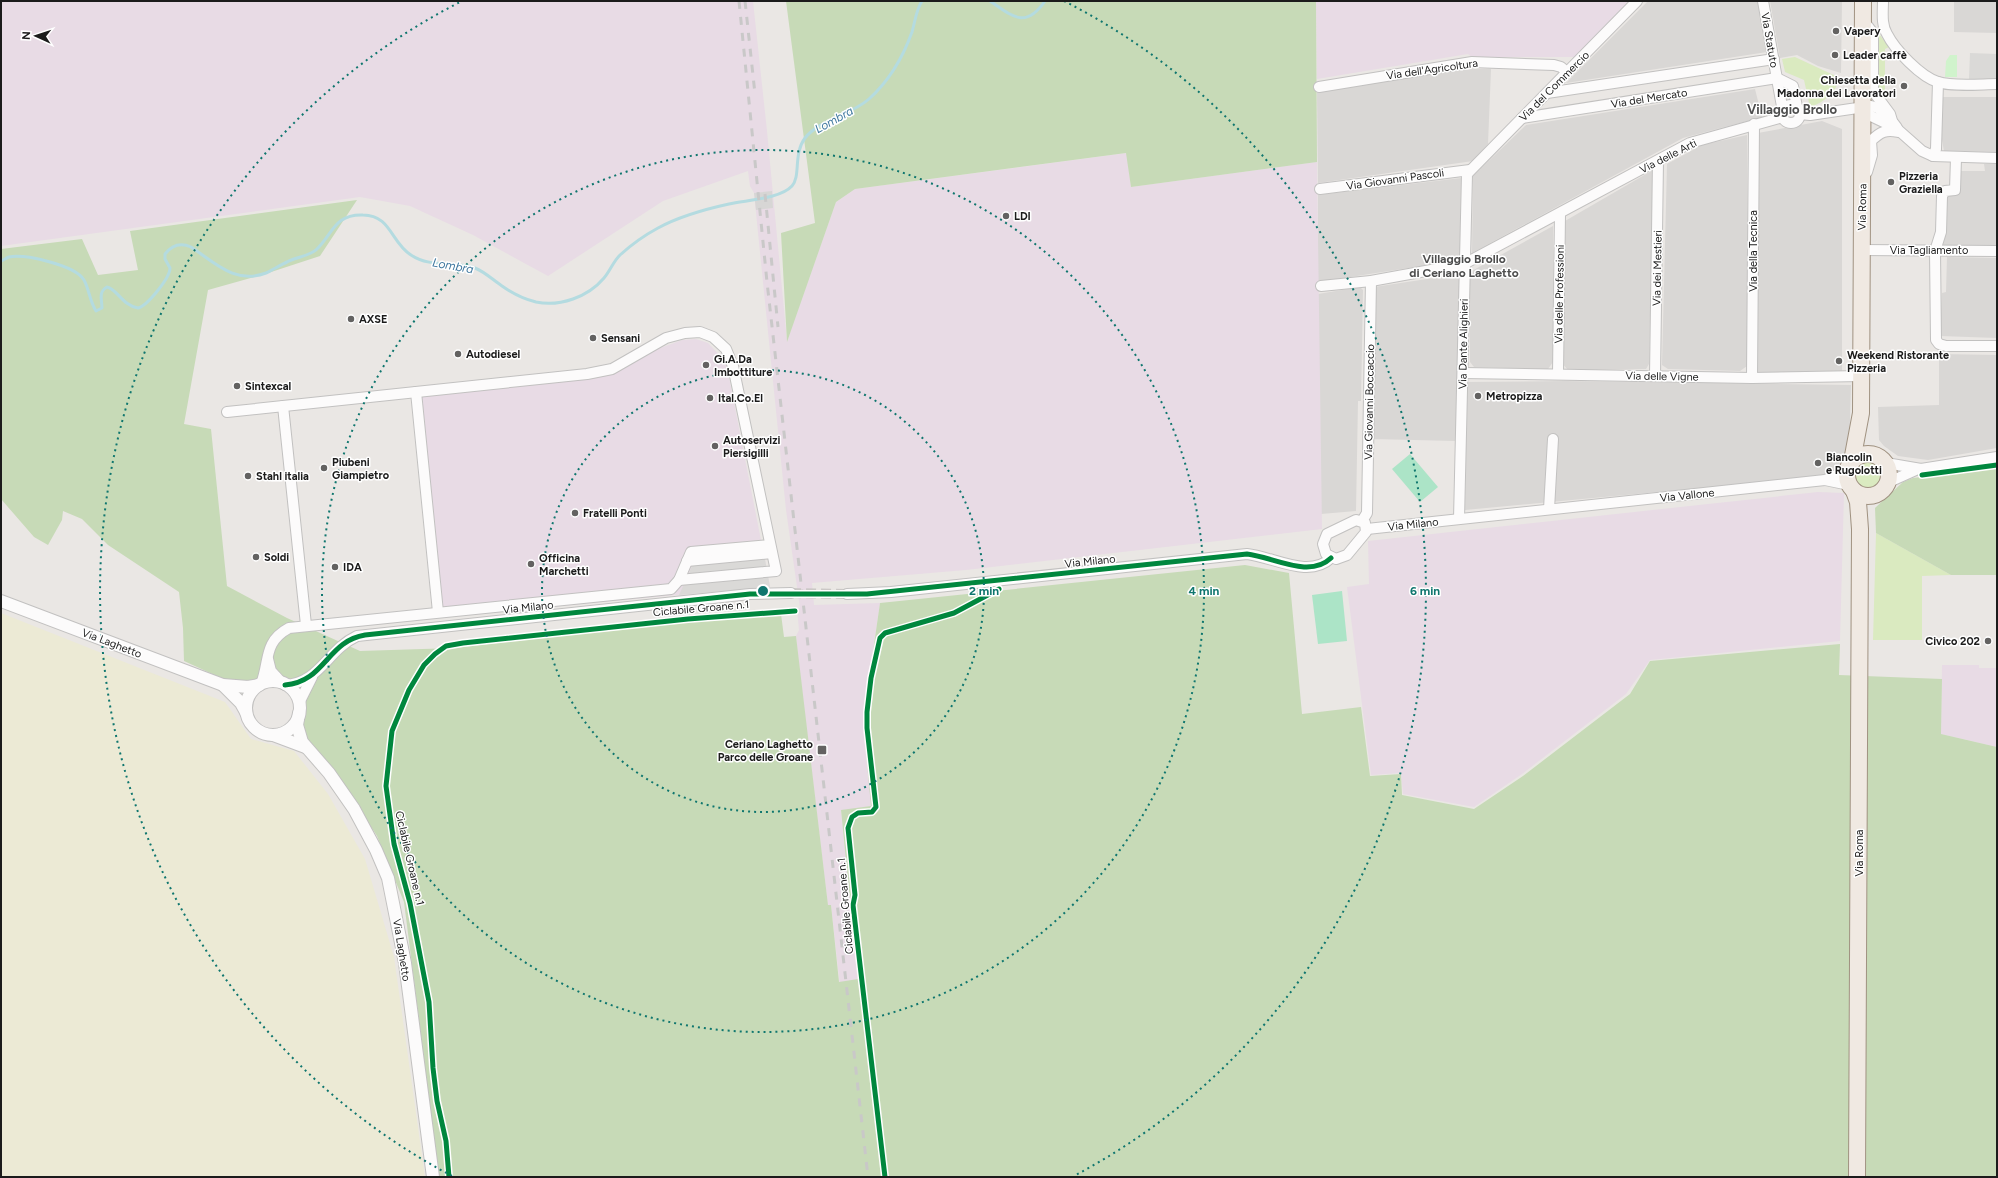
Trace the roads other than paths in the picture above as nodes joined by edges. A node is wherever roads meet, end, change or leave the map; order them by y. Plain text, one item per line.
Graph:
1 (1637, 1) edge
2 (1763, 1) edge
3 (1863, 1) edge
4 (1883, 1) edge
5 (1863, 20) junction
6 (1774, 59) junction
7 (1567, 72) junction
8 (1777, 78) junction
9 (1938, 82) junction
10 (1997, 84) edge
11 (1319, 86) dead end
12 (1547, 93) junction
13 (1862, 108) junction
14 (1798, 111) junction
15 (1783, 114) junction
16 (1522, 118) junction
17 (1754, 124) junction
18 (1897, 128) junction
19 (1933, 156) junction
20 (1956, 158) junction
21 (1997, 158) edge
22 (1658, 161) junction
23 (1470, 170) junction
24 (1863, 185) junction
25 (1320, 189) dead end
26 (1560, 214) junction
27 (1861, 250) junction
28 (1935, 250) junction
29 (1997, 251) edge
30 (1464, 264) junction
31 (1371, 281) junction
32 (1321, 286) dead end
33 (1997, 346) edge
34 (1463, 373) junction
35 (1558, 374) junction
36 (1655, 376) junction
37 (1862, 376) junction
38 (1752, 378) junction
39 (416, 392) junction
40 (283, 406) junction
41 (227, 412) dead end
42 (1861, 413) junction
43 (1552, 439) dead end
44 (1997, 457) edge
45 (1882, 459) junction
46 (1918, 469) junction
47 (1851, 477) junction
48 (1825, 480) junction
49 (1889, 482) junction
50 (1878, 494) junction
51 (1549, 509) junction
52 (1459, 519) junction
53 (1365, 525) junction
54 (1860, 529) junction
55 (771, 549) junction
56 (1330, 558) junction
57 (679, 580) junction
58 (791, 593) tunnel mouth
59 (847, 594) tunnel mouth
60 (1, 601) edge
61 (438, 612) junction
62 (306, 625) junction
63 (268, 659) junction
64 (314, 673) junction
65 (283, 684) junction
66 (223, 685) junction
67 (260, 685) junction
68 (299, 708) junction
69 (246, 712) junction
70 (273, 735) junction
71 (305, 746) junction
72 (433, 1177) edge
73 (1857, 1177) edge

1 - 7 street, Via del Commercio
2 - 6 street, Via Statuto
3 - 5 main road, Via Roma
4 - 9 street
5 - 13 main road, Via Roma
5 - 18 street
6 - 8 street, Via Statuto
6 - 12 street, Via del Mercato
7 - 11 street, Via dell'Agricoltura
7 - 12 street, Via del Commercio
8 - 14 street, Via Statuto
8 - 15 street, Via Statuto
8 - 16 street, Via del Mercato
9 - 10 street
9 - 19 street
12 - 16 street, Via del Commercio
13 - 14 street
13 - 18 street
13 - 24 main road, Via Roma
14 - 15 street
14 - 15 street
15 - 17 street, Via delle Arti
16 - 23 street, Via del Commercio
17 - 22 street, Via delle Arti
17 - 38 street, Via della Tecnica
18 - 19 street
18 - 24 street
19 - 20 street
20 - 21 street
20 - 28 street
22 - 26 street, Via delle Arti
22 - 36 street, Via dei Mestieri
23 - 25 street, Via Giovanni Pascoli
23 - 30 street, Via Dante Alighieri
24 - 27 main road, Via Roma
26 - 30 street, Via delle Arti
26 - 35 street, Via delle Professioni
27 - 28 street, Via Tagliamento
27 - 37 main road, Via Roma
28 - 29 street, Via Tagliamento
28 - 33 street
30 - 31 street, Via delle Arti
30 - 34 street, Via Dante Alighieri
31 - 32 street, Via delle Arti
31 - 53 street, Via Giovanni Boccaccio
34 - 35 street, Via delle Vigne
34 - 52 street, Via Dante Alighieri
35 - 36 street, Via delle Vigne
36 - 38 street, Via delle Vigne
37 - 38 street, Via delle Vigne
37 - 42 main road, Via Roma
39 - 40 street
39 - 55 street
39 - 61 street
40 - 41 street
40 - 62 street
42 - 45 main road, Via Roma
42 - 47 main road, Via Roma
43 - 51 street
44 - 46 street
45 - 46 street
45 - 47 main road
45 - 49 main road
46 - 49 street
47 - 48 street, Via Vallone
47 - 48 street, Via Vallone
47 - 50 main road
47 - 54 main road, Via Roma
48 - 51 street, Via Vallone
49 - 50 main road
50 - 54 main road, Via Roma
51 - 52 street, Via Vallone
52 - 53 street, Via Milano
53 - 56 street, Via Milano
53 - 56 street, Via Milano
54 - 73 main road, Via Roma
55 - 57 street
55 - 57 street
56 - 59 street, Via Milano
57 - 61 street
58 - 64 street, Via Milano
60 - 66 street, Via Laghetto
61 - 62 street
62 - 63 street
63 - 65 street
63 - 67 street
64 - 65 street, Via Milano
64 - 68 street, Via Milano
65 - 67 street
65 - 68 street
66 - 67 street, Via Laghetto
66 - 69 street, Via Laghetto
67 - 69 street
68 - 70 street
68 - 71 street, Via Laghetto
69 - 70 street
70 - 71 street, Via Laghetto
71 - 72 street, Via Laghetto

